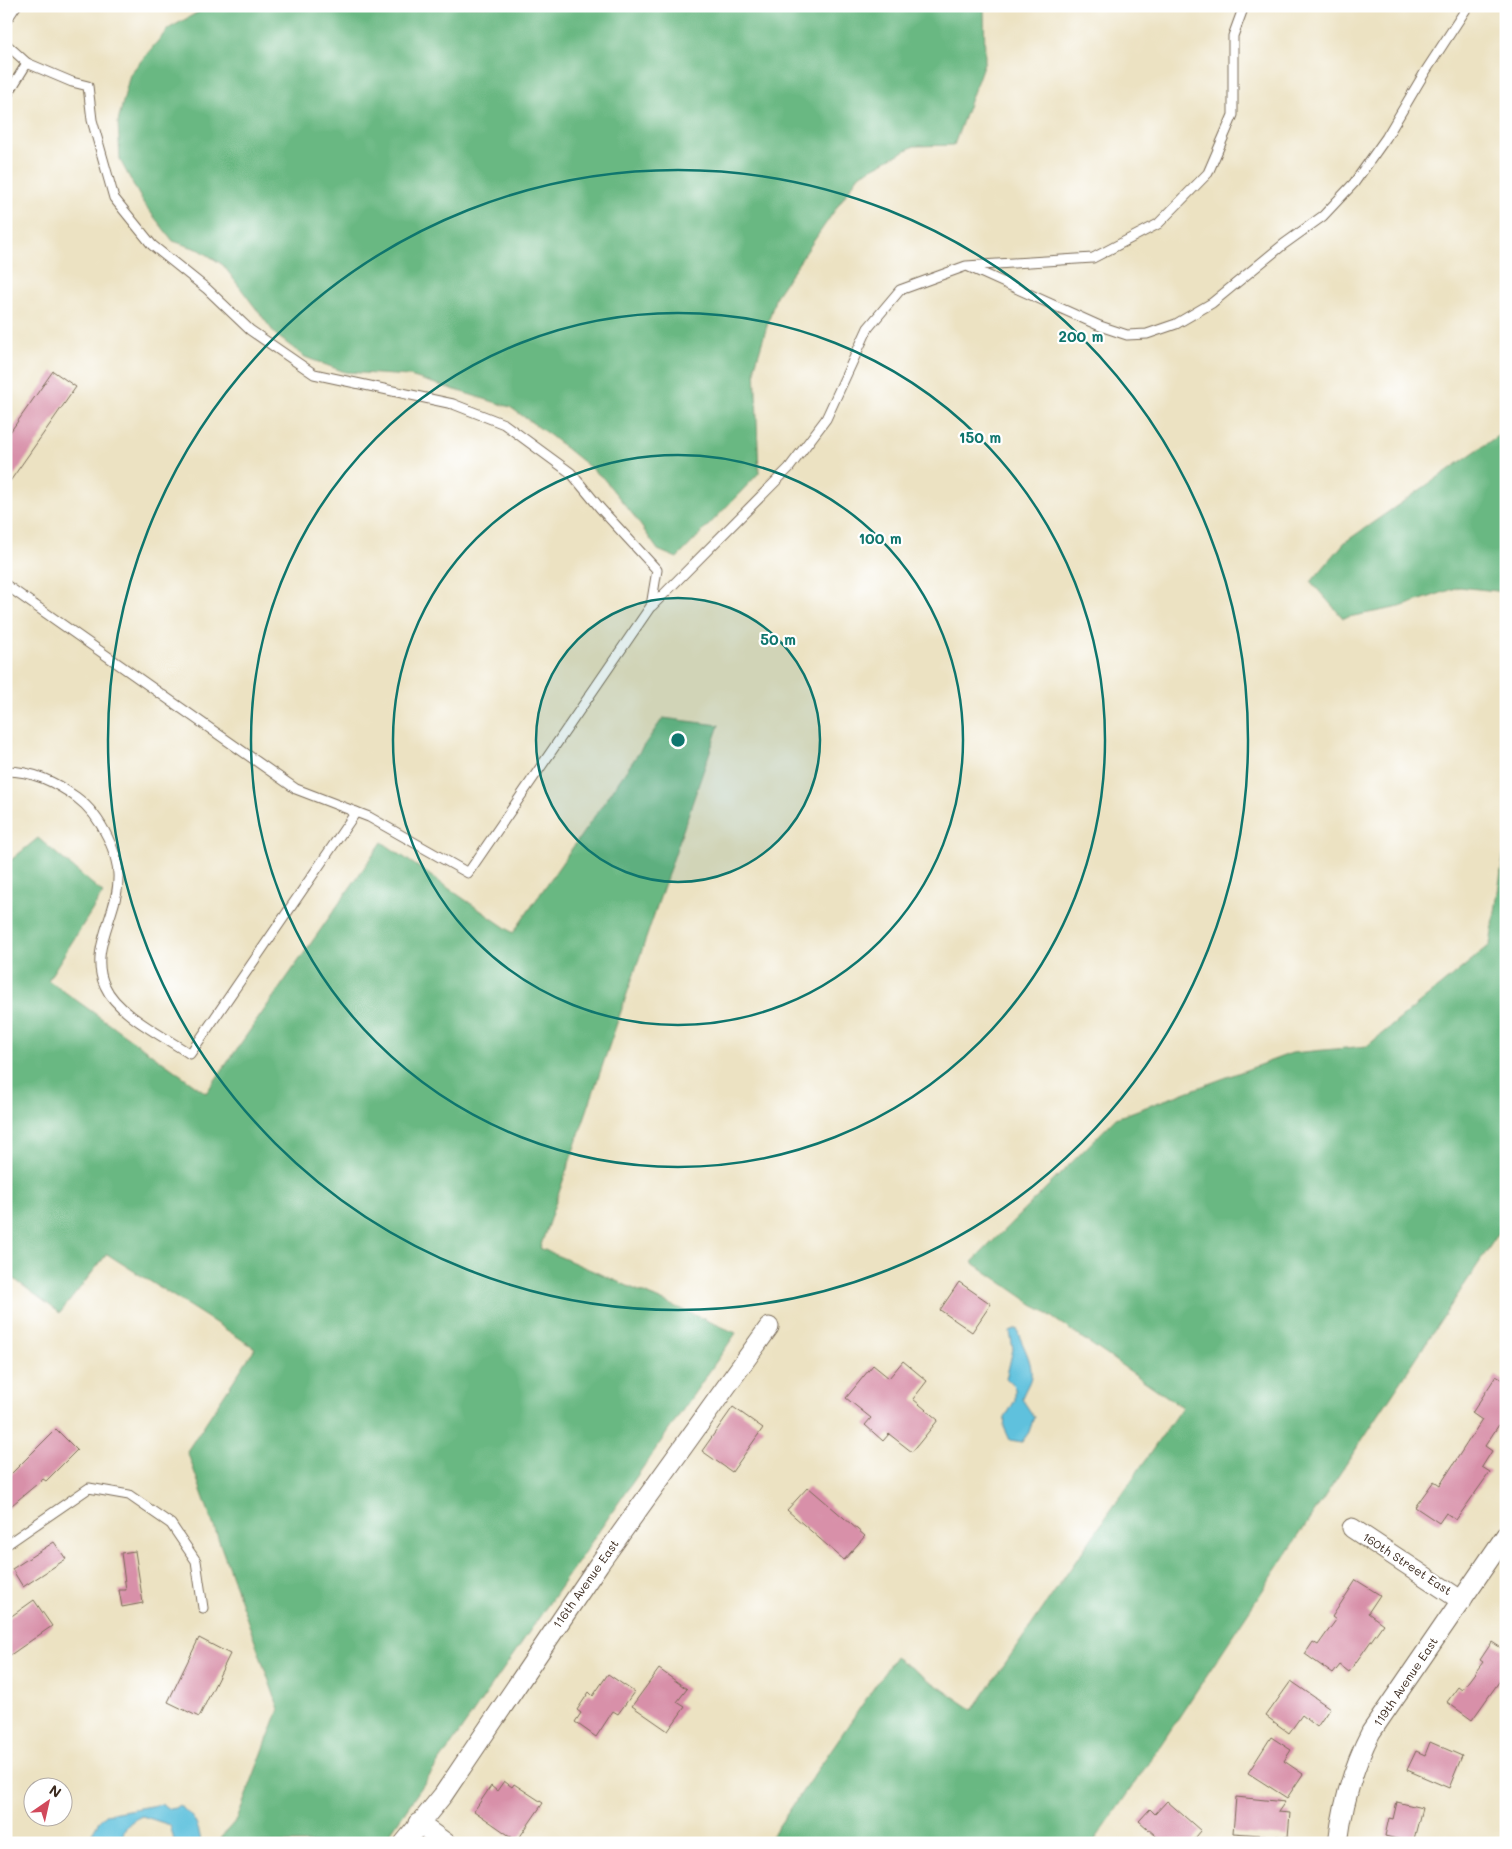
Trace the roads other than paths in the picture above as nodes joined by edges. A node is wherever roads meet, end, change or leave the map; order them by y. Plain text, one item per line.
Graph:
1 (16, 6) edge
2 (1244, 6) edge
3 (1468, 6) edge
4 (6, 21) edge
5 (6, 44) edge
6 (27, 63) junction
7 (6, 97) edge
8 (966, 266) junction
9 (6, 585) edge
10 (651, 606) junction
11 (6, 771) edge
12 (356, 812) junction
13 (769, 1327) dead end
14 (1352, 1528) dead end
15 (1506, 1535) edge
16 (6, 1545) edge
17 (1462, 1600) junction
18 (203, 1608) dead end
19 (418, 1823) junction
20 (404, 1843) edge
21 (446, 1843) edge
22 (1338, 1843) edge

1 - 4 lane
2 - 8 lane
3 - 8 lane
5 - 6 lane
6 - 7 lane
6 - 10 lane
8 - 10 lane
9 - 12 lane
10 - 12 lane
11 - 12 lane
13 - 19 street, 116th Avenue East
14 - 17 street, 160th Street East
15 - 17 street, 119th Avenue East
16 - 18 lane
17 - 22 street, 119th Avenue East
19 - 20 street, 116th Avenue East
19 - 21 street

